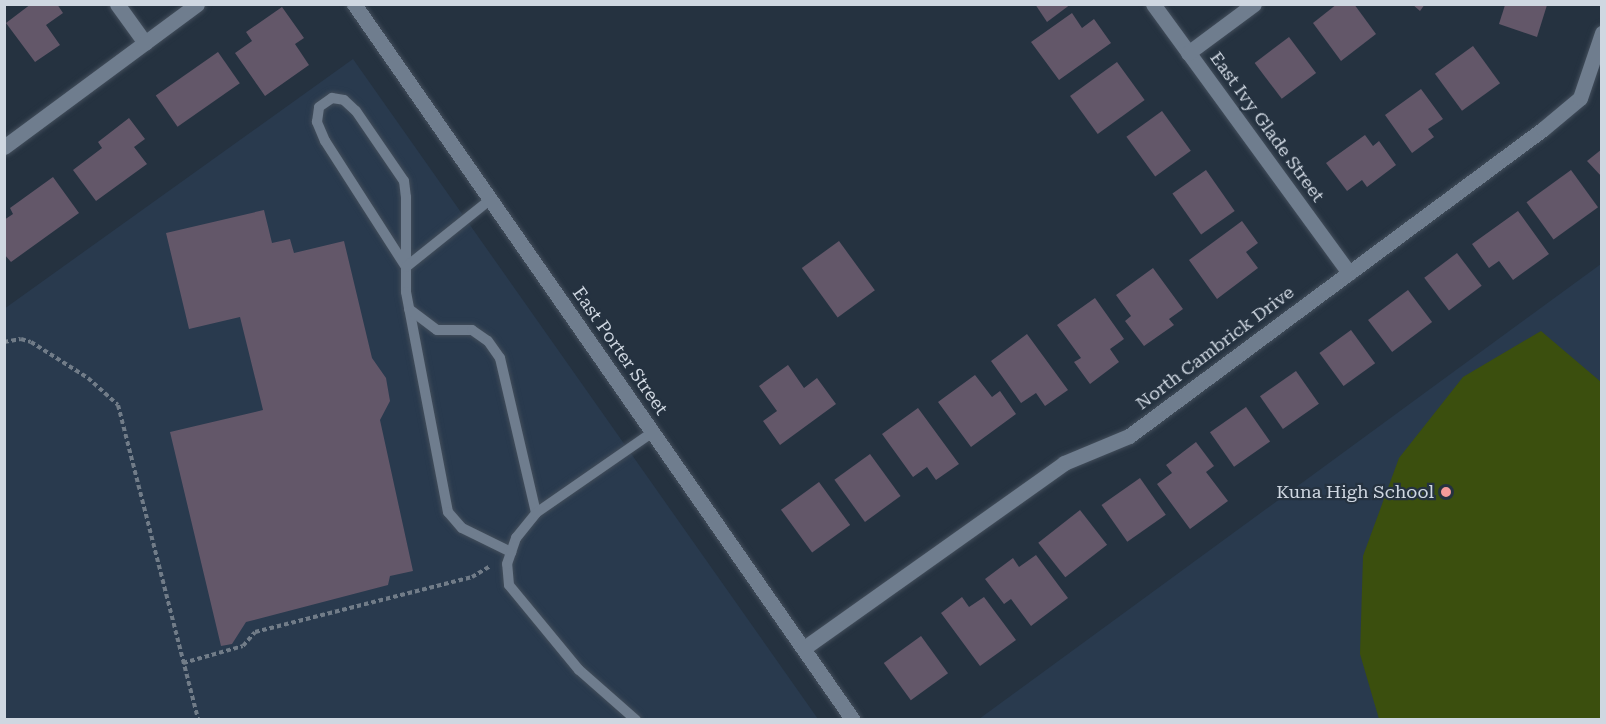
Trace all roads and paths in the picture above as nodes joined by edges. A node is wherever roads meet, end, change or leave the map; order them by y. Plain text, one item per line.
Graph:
1 (117, 4) edge
2 (197, 4) edge
3 (354, 4) edge
4 (1153, 4) edge
5 (1254, 4) edge
6 (1602, 33) edge
7 (145, 43) junction
8 (1188, 53) junction
9 (4, 147) edge
10 (491, 199) junction
11 (406, 267) junction
12 (1349, 273) junction
13 (409, 309) junction
14 (4, 342) edge
15 (653, 432) junction
16 (536, 513) junction
17 (511, 552) junction
18 (804, 648) junction
19 (183, 663) junction
20 (198, 720) edge
21 (636, 720) edge
22 (853, 720) edge

1 - 7 street
2 - 7 street
3 - 10 street, East Porter Street
4 - 8 street, East Ivy Glade Street
5 - 8 street
6 - 12 street, North Cambrick Drive
7 - 9 street
8 - 12 street, East Ivy Glade Street
10 - 11 lane
10 - 15 street, East Porter Street
11 - 11 lane
11 - 13 lane
12 - 18 street, North Cambrick Drive
13 - 16 lane
13 - 17 lane
14 - 19 path
15 - 16 lane
15 - 18 street, East Porter Street
16 - 17 lane
17 - 19 path
17 - 21 lane
18 - 22 street, East Porter Street
19 - 20 path

